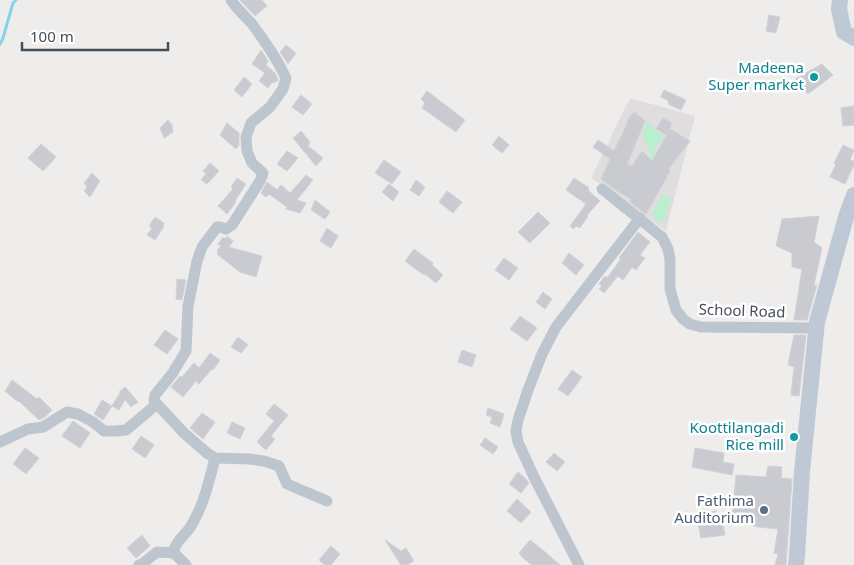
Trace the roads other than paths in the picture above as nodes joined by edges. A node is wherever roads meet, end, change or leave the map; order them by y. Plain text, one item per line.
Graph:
1 (231, 0) edge
2 (840, 0) edge
3 (854, 38) edge
4 (602, 189) dead end
5 (854, 195) edge
6 (640, 218) junction
7 (816, 328) junction
8 (156, 404) junction
9 (0, 442) edge
10 (215, 458) junction
11 (327, 501) dead end
12 (175, 554) junction
13 (138, 565) edge
14 (186, 565) edge
15 (579, 565) edge
16 (796, 565) edge

1 - 8 street
2 - 3 main road
4 - 6 street, School Road
5 - 7 main road
6 - 7 street, School Road
6 - 15 street
7 - 16 main road
8 - 9 street
8 - 10 street
10 - 11 street
10 - 12 street
12 - 13 street
12 - 14 street

